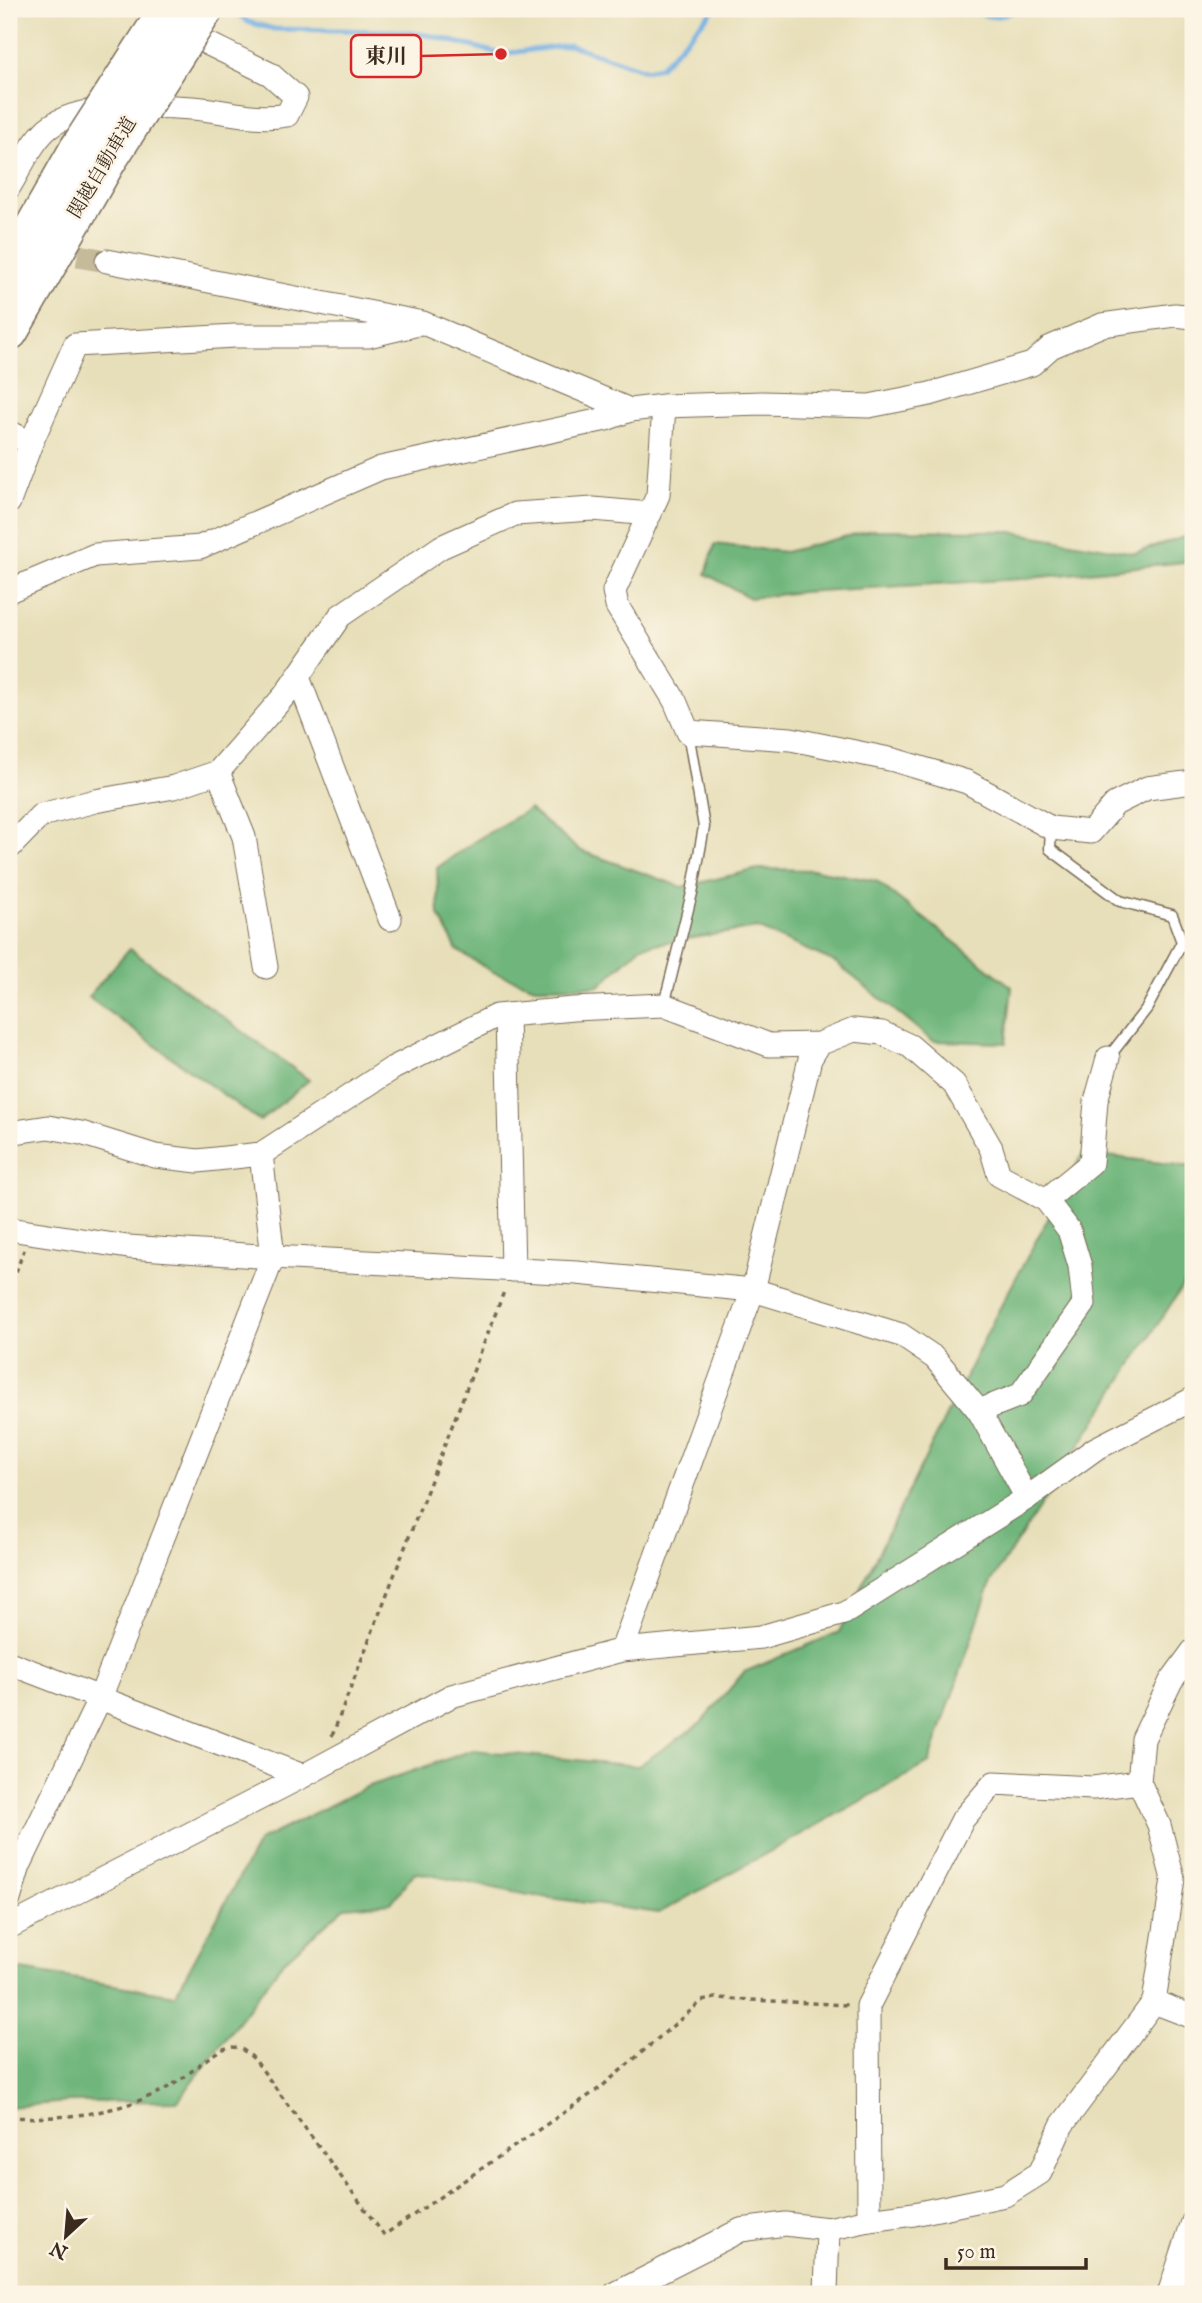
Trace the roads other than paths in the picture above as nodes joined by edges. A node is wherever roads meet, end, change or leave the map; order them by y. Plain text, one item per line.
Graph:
1 (163, 9) edge
2 (169, 9) edge
3 (204, 9) edge
4 (93, 156) junction
5 (9, 187) edge
6 (107, 261) tunnel mouth
7 (9, 272) edge
8 (1193, 317) edge
9 (423, 323) junction
10 (9, 331) edge
11 (664, 405) junction
12 (630, 410) junction
13 (9, 432) edge
14 (31, 443) junction
15 (9, 502) edge
16 (650, 514) junction
17 (9, 591) edge
18 (298, 677) junction
19 (688, 732) junction
20 (218, 772) junction
21 (1193, 782) edge
22 (1051, 828) junction
23 (9, 848) edge
24 (390, 919) dead end
25 (266, 967) dead end
26 (664, 1005) junction
27 (507, 1015) junction
28 (819, 1044) junction
29 (1108, 1058) joint
30 (9, 1133) edge
31 (261, 1154) junction
32 (1045, 1200) junction
33 (20, 1231) edge
34 (273, 1257) junction
35 (513, 1270) junction
36 (753, 1290) junction
37 (1193, 1398) edge
38 (979, 1410) junction
39 (1027, 1499) junction
40 (622, 1650) junction
41 (1193, 1651) edge
42 (9, 1662) edge
43 (100, 1698) junction
44 (312, 1772) junction
45 (1139, 1782) junction
46 (9, 1899) edge
47 (9, 1927) edge
48 (1154, 2002) junction
49 (1193, 2017) edge
50 (869, 2220) junction
51 (1193, 2222) edge
52 (828, 2229) junction
53 (615, 2294) edge
54 (825, 2294) edge
55 (1169, 2294) edge

1 - 5 street
2 - 4 highway, 関越自動車道, bridge
3 - 4 highway, 関越自動車道, bridge
4 - 7 highway, 関越自動車道
4 - 10 highway, 関越自動車道
6 - 9 street
8 - 11 street
9 - 12 street
9 - 14 street
11 - 12 street
11 - 16 street
12 - 17 street
13 - 14 street
14 - 15 street
16 - 18 street
16 - 19 street
18 - 20 street
18 - 24 street
19 - 22 street
19 - 26 lane
20 - 23 street
20 - 25 street
21 - 22 street
22 - 29 lane
26 - 27 street
26 - 28 street
27 - 31 street
27 - 35 street
28 - 32 street
28 - 36 street
29 - 32 street
30 - 31 street
31 - 34 street
32 - 38 street
33 - 34 street
34 - 35 street
34 - 43 street
35 - 36 street
36 - 38 street
36 - 40 street
37 - 39 street
38 - 39 street
39 - 40 street
40 - 44 street
41 - 45 street
42 - 43 street
43 - 44 street
43 - 46 street
44 - 47 street
45 - 48 street
45 - 50 street
48 - 49 street
48 - 50 street
50 - 52 street
51 - 55 street
52 - 53 street
52 - 54 street

